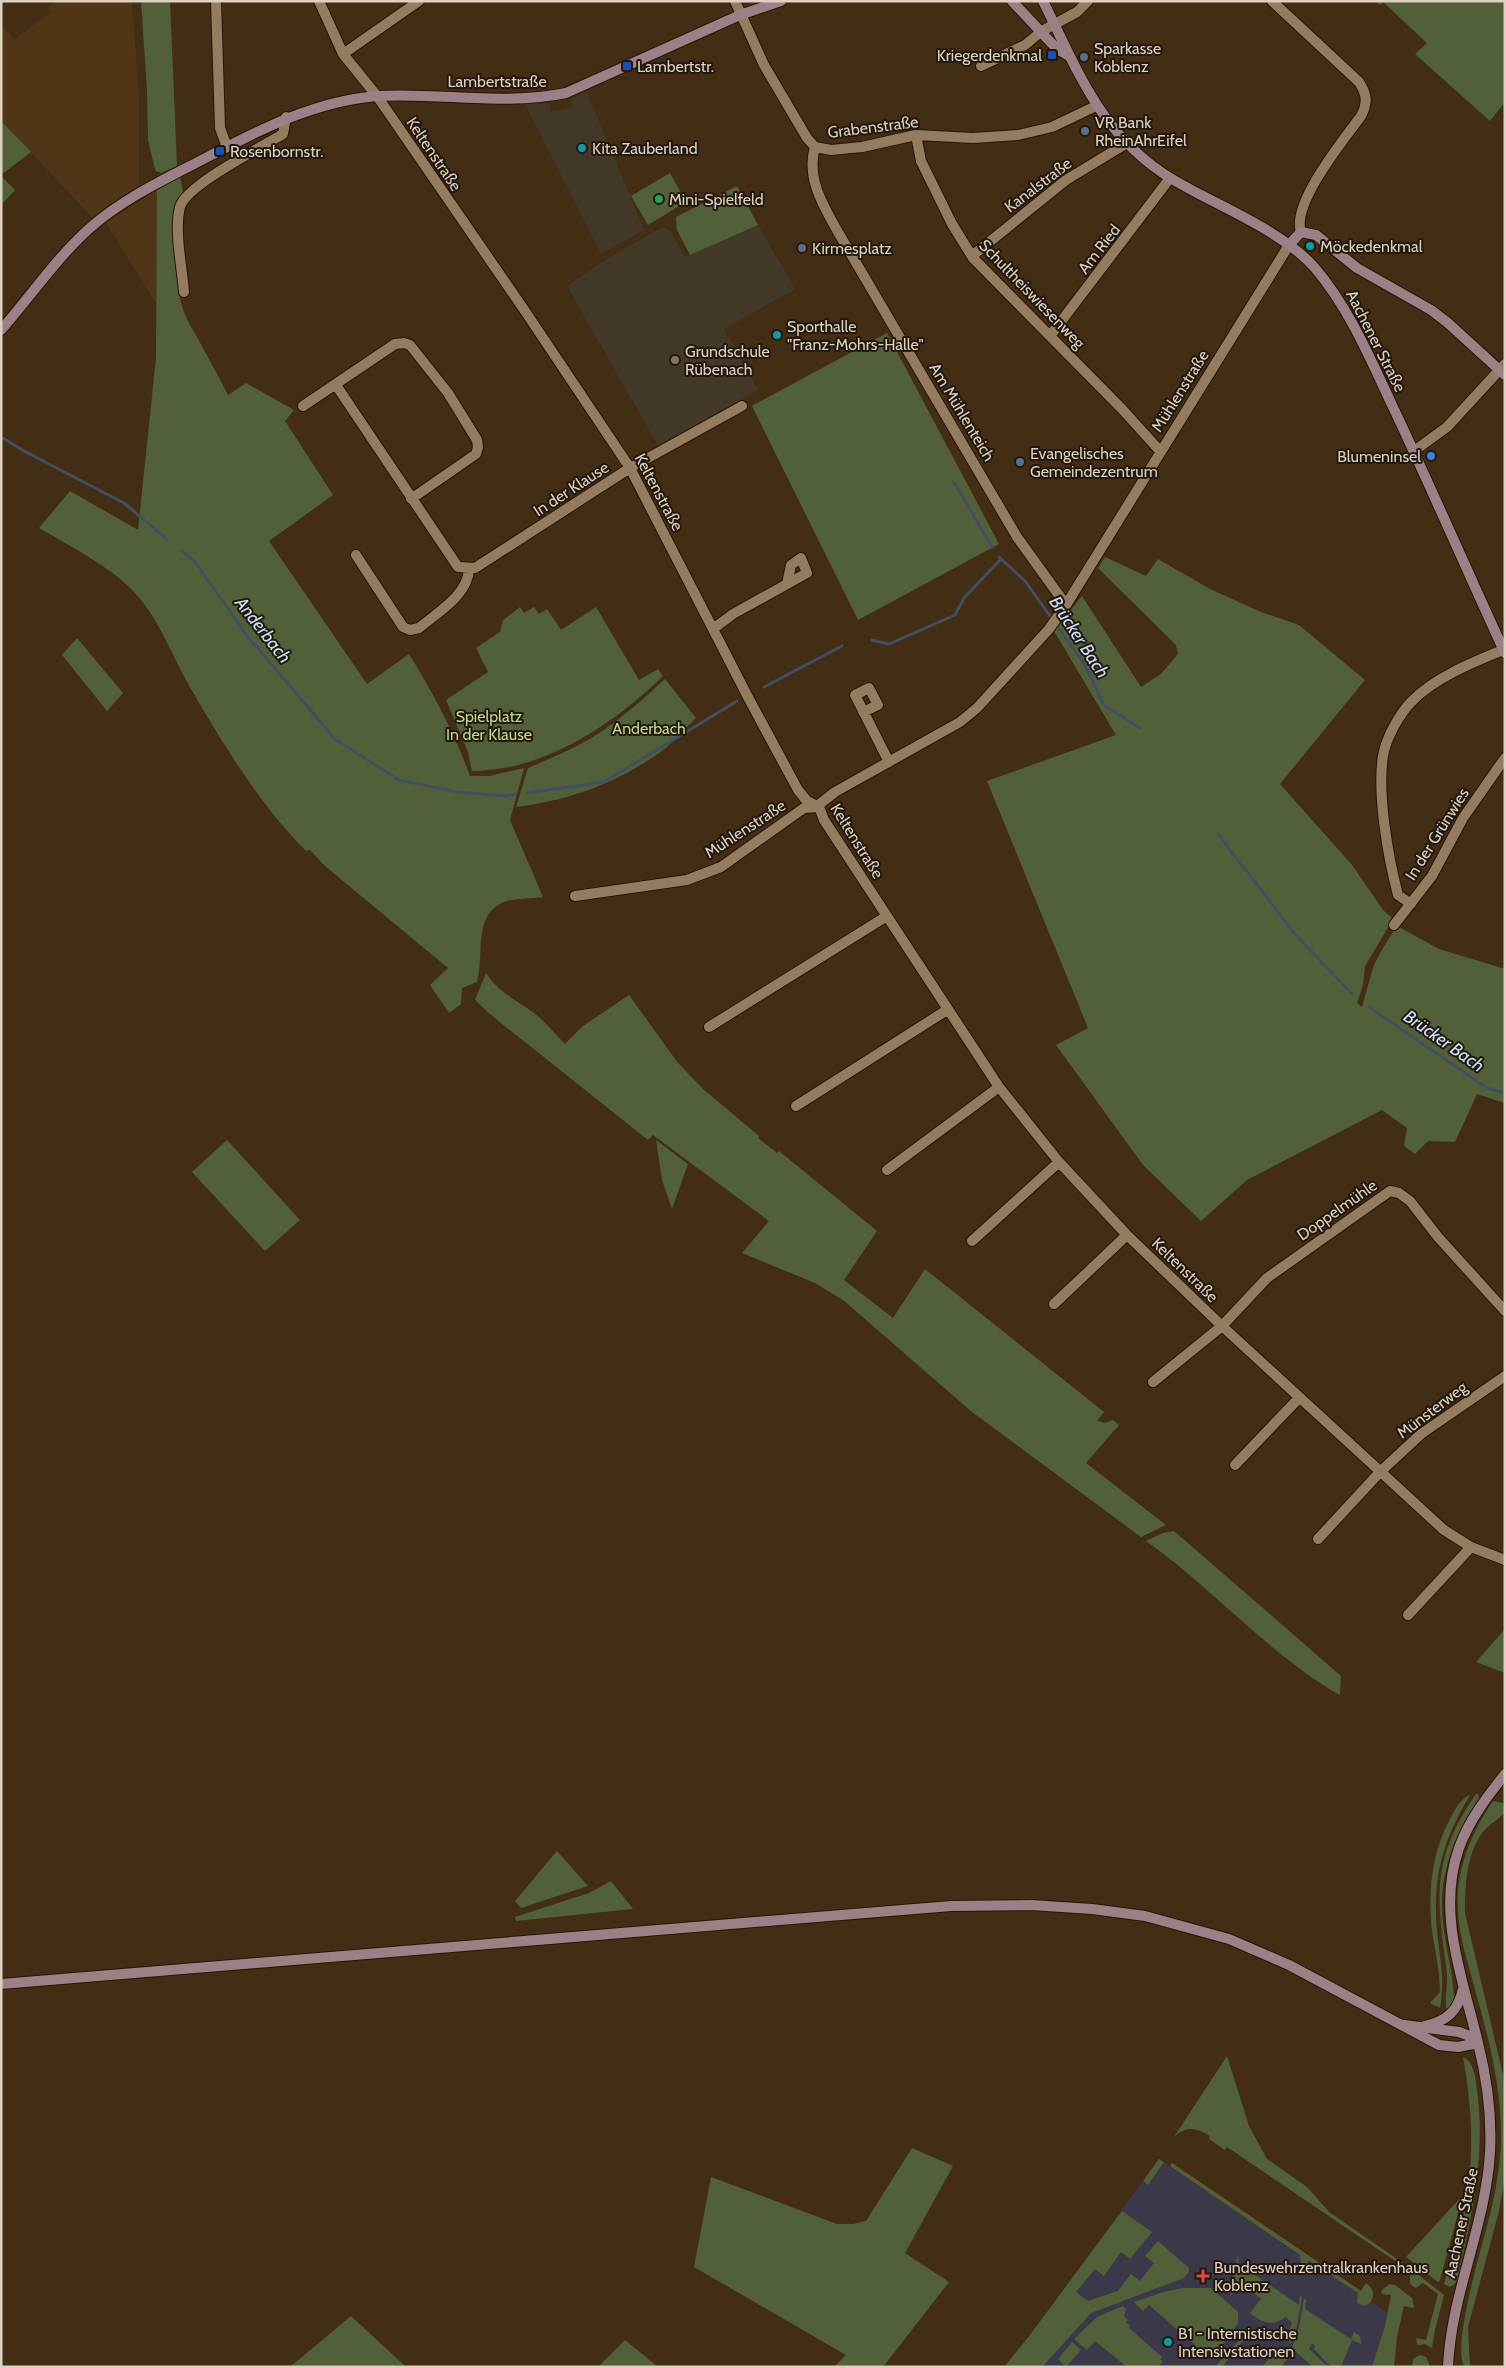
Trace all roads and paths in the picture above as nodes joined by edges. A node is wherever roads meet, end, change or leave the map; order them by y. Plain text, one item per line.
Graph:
1 (216, 1) edge
2 (319, 1) edge
3 (419, 1) edge
4 (735, 1) edge
5 (781, 1) edge
6 (1012, 1) edge
7 (1043, 1) edge
8 (1088, 1) edge
9 (1272, 1) edge
10 (740, 16) junction
11 (1055, 25) junction
12 (1042, 31) junction
13 (343, 54) junction
14 (1069, 56) junction
15 (981, 66) dead end
16 (377, 96) junction
17 (1096, 106) junction
18 (286, 117) junction
19 (916, 135) junction
20 (1127, 143) junction
21 (227, 147) junction
22 (815, 147) junction
23 (1170, 178) junction
24 (1301, 232) junction
25 (1289, 245) junction
26 (972, 256) junction
27 (184, 292) dead end
28 (1, 330) edge
29 (1050, 336) junction
30 (1503, 370) edge
31 (336, 385) junction
32 (303, 406) dead end
33 (742, 406) dead end
34 (1160, 451) junction
35 (1414, 451) junction
36 (630, 468) junction
37 (411, 499) junction
38 (356, 555) dead end
39 (469, 569) junction
40 (787, 584) dead end
41 (1063, 609) junction
42 (714, 628) junction
43 (1504, 652) edge
44 (863, 712) dead end
45 (1505, 758) edge
46 (889, 762) junction
47 (819, 808) junction
48 (575, 896) dead end
49 (1411, 904) junction
50 (887, 916) junction
51 (1394, 925) dead end
52 (947, 1010) junction
53 (709, 1027) dead end
54 (999, 1087) junction
55 (796, 1106) dead end
56 (1059, 1162) junction
57 (887, 1170) dead end
58 (1127, 1235) junction
59 (972, 1241) dead end
60 (1054, 1304) dead end
61 (1505, 1311) edge
62 (1222, 1326) junction
63 (1505, 1376) edge
64 (1153, 1382) dead end
65 (1299, 1398) junction
66 (1235, 1465) dead end
67 (1380, 1472) junction
68 (1318, 1539) dead end
69 (1471, 1547) junction
70 (1505, 1560) edge
71 (1408, 1615) dead end
72 (1505, 1774) edge
73 (1, 1984) edge
74 (1463, 1985) junction
75 (1403, 2024) junction
76 (1422, 2026) junction
77 (1478, 2043) junction
78 (1448, 2367) edge

1 - 21 street
2 - 13 street, Keltenstraße
3 - 13 street
4 - 10 street, Grabenstraße
5 - 10 main road, Lambertstraße
6 - 12 main road
7 - 11 main road, Aachener Straße
8 - 11 street
9 - 24 street
10 - 16 main road, Lambertstraße
10 - 22 street, Grabenstraße
11 - 12 street
11 - 14 main road, Aachener Straße
12 - 14 main road
12 - 15 street
13 - 16 street, Keltenstraße
14 - 17 main road, Aachener Straße
16 - 18 main road, Lambertstraße
16 - 36 street, Keltenstraße
17 - 19 street, Grabenstraße
17 - 20 main road, Aachener Straße
18 - 21 main road, Lambertstraße
18 - 27 street
19 - 22 street, Grabenstraße
19 - 26 street, Schultheiswiesenweg
20 - 23 main road, Aachener Straße
20 - 26 street, Kanalstraße
21 - 28 main road, Lambertstraße
22 - 41 street, Am Mühlenteich
23 - 25 main road, Aachener Straße
23 - 29 street, Am Ried
24 - 25 main road
24 - 30 main road
25 - 34 street, Mühlenstraße
25 - 35 main road, Aachener Straße
26 - 29 street, Schultheiswiesenweg
29 - 34 street, Schultheiswiesenweg
30 - 35 street
31 - 32 street
31 - 37 street
31 - 37 street
33 - 36 street, In der Klause
34 - 41 street, Mühlenstraße
35 - 43 main road, Aachener Straße
36 - 39 street, In der Klause
36 - 42 street, Keltenstraße
37 - 39 street
38 - 39 street
40 - 42 street
41 - 46 street, Mühlenstraße
42 - 47 street, Keltenstraße
43 - 49 street
44 - 46 street
45 - 49 street, In der Grünwies
46 - 47 street, Mühlenstraße
47 - 48 street, Mühlenstraße
47 - 50 street, Keltenstraße
49 - 51 street, In der Grünwies
50 - 52 street, Keltenstraße
50 - 53 street
52 - 54 street, Keltenstraße
52 - 55 street
54 - 56 street, Keltenstraße
54 - 57 street
56 - 58 street, Keltenstraße
56 - 59 street
58 - 60 street, Keltenstraße
58 - 62 street, Keltenstraße
61 - 62 street, Doppelmühle
62 - 64 street, Keltenstraße
62 - 65 street, Keltenstraße
63 - 67 street, Münsterweg
65 - 66 street
65 - 67 street, Keltenstraße
67 - 68 street
67 - 69 street, Keltenstraße
69 - 70 street, Keltenstraße
69 - 71 street
72 - 74 main road, Aachener Straße
73 - 75 main road
74 - 76 main road
74 - 77 main road, Aachener Straße
75 - 76 main road
75 - 77 main road
76 - 77 main road
77 - 78 main road, Aachener Straße

